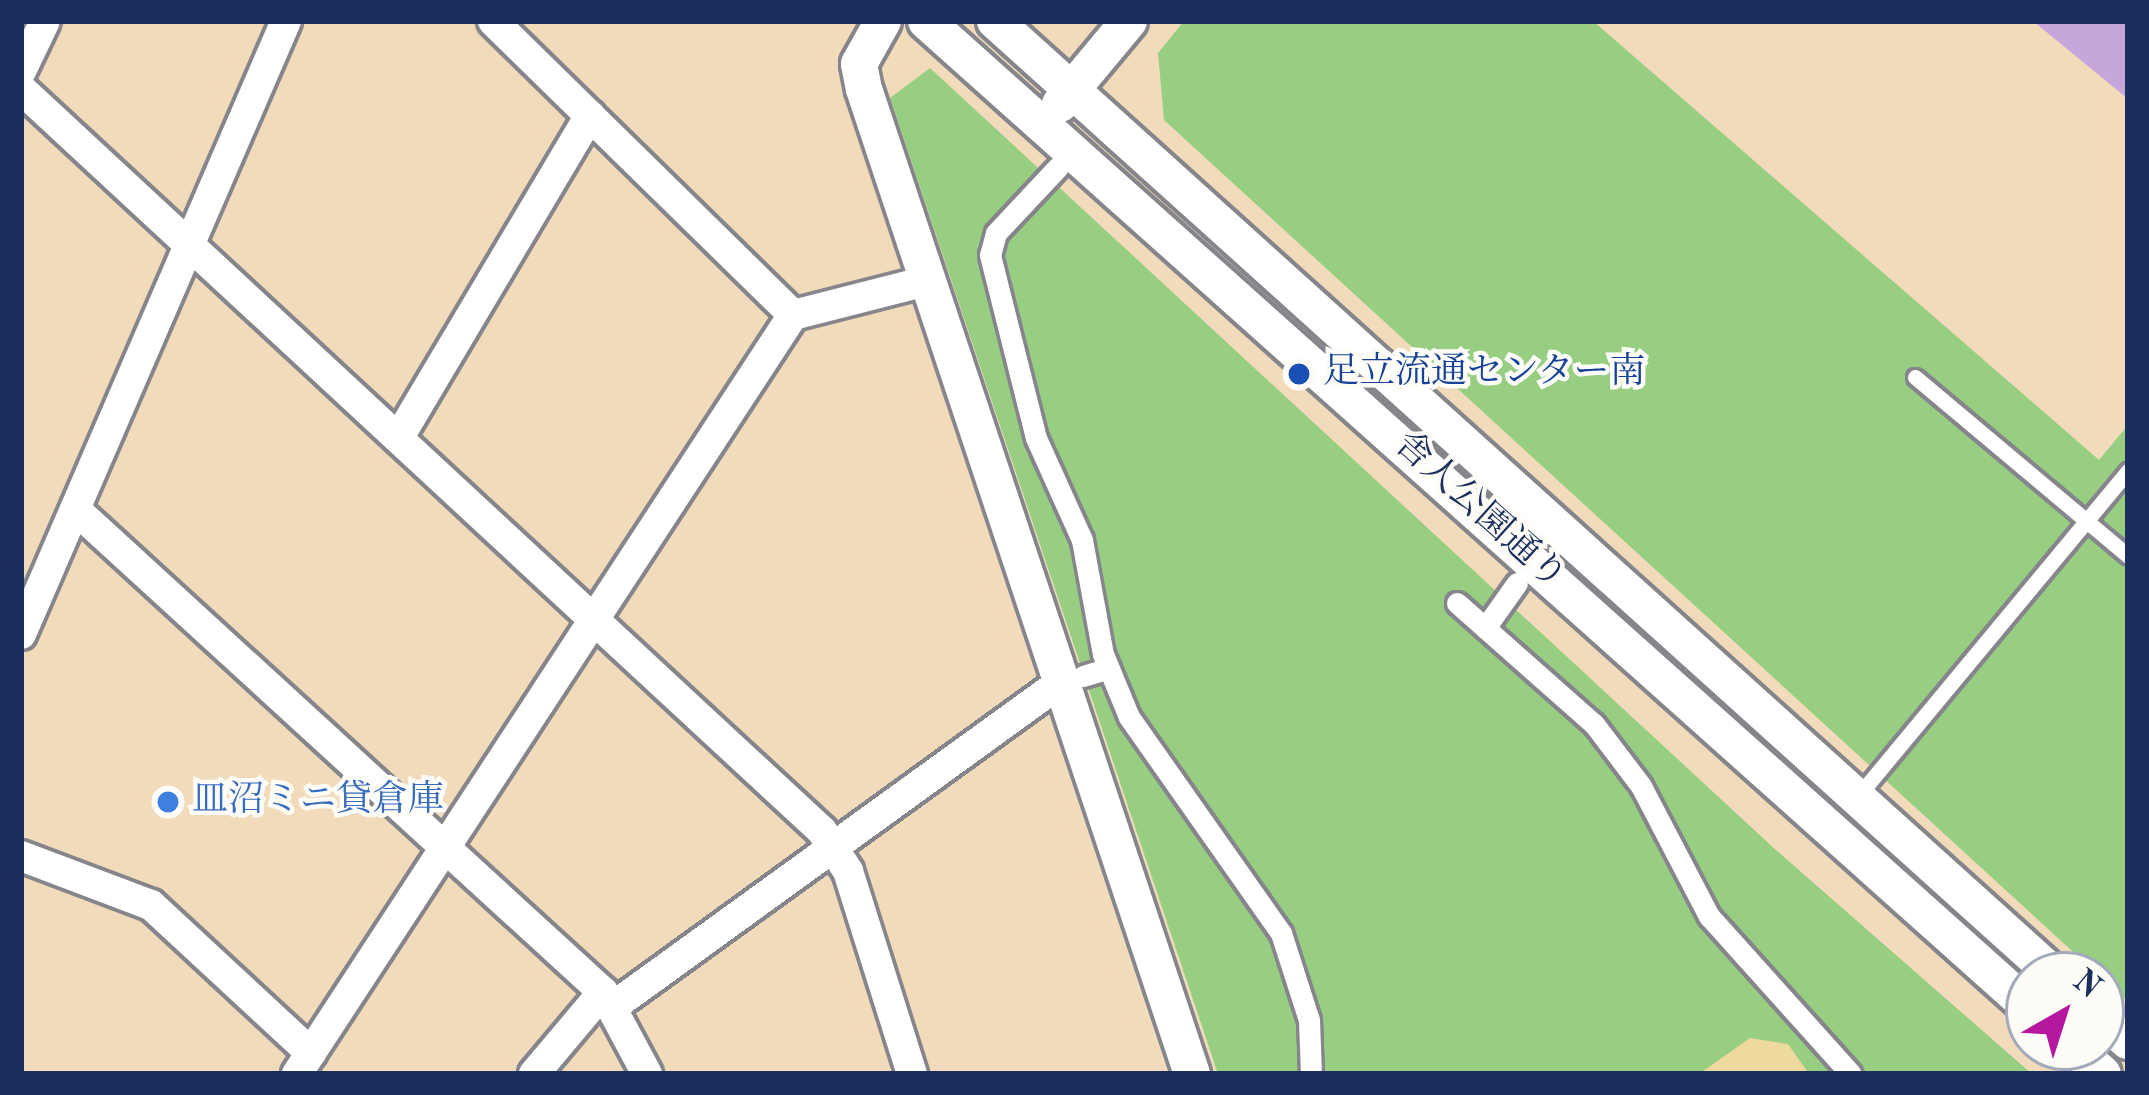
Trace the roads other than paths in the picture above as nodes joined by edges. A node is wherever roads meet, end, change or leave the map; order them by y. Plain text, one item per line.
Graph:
1 (45, 21) edge
2 (286, 21) edge
3 (493, 21) edge
4 (883, 21) edge
5 (926, 21) edge
6 (995, 21) edge
7 (1129, 21) edge
8 (21, 71) edge
9 (1074, 87) junction
10 (21, 89) edge
11 (590, 116) junction
12 (1046, 121) junction
13 (1058, 167) dead end
14 (193, 245) junction
15 (930, 280) junction
16 (793, 315) junction
17 (1915, 377) dead end
18 (400, 437) junction
19 (2128, 471) edge
20 (76, 510) junction
21 (2086, 520) junction
22 (2128, 556) edge
23 (1516, 583) dead end
24 (1457, 603) dead end
25 (595, 620) junction
26 (1485, 628) junction
27 (21, 634) edge
28 (1109, 668) junction
29 (1072, 679) junction
30 (1857, 798) junction
31 (448, 847) junction
32 (838, 849) junction
33 (21, 856) edge
34 (2027, 951) edge
35 (2005, 985) edge
36 (607, 1000) junction
37 (304, 1063) edge
38 (534, 1074) edge
39 (647, 1074) edge
40 (912, 1074) edge
41 (1192, 1074) edge
42 (1311, 1074) edge
43 (1851, 1074) edge

1 - 8 street
2 - 14 street
3 - 11 street
4 - 15 street
5 - 12 street, 舎人公園通り
6 - 9 street, 舎人公園通り
7 - 9 street
9 - 12 street
9 - 30 street, 舎人公園通り
10 - 14 street
11 - 16 street
11 - 18 street
12 - 35 street, 舎人公園通り
13 - 28 street
14 - 18 street
14 - 20 street
15 - 16 street
15 - 29 street
16 - 25 street
17 - 21 lane
18 - 25 street
19 - 21 lane
20 - 27 street
20 - 31 street
21 - 22 lane
21 - 30 lane
23 - 26 street
24 - 26 street
25 - 31 street
25 - 32 street
26 - 43 street
28 - 29 street
28 - 42 street
29 - 32 street
29 - 41 street
30 - 34 street, 舎人公園通り
31 - 36 street
31 - 37 street
32 - 36 street
32 - 40 street
33 - 37 street
36 - 38 street
36 - 39 street

